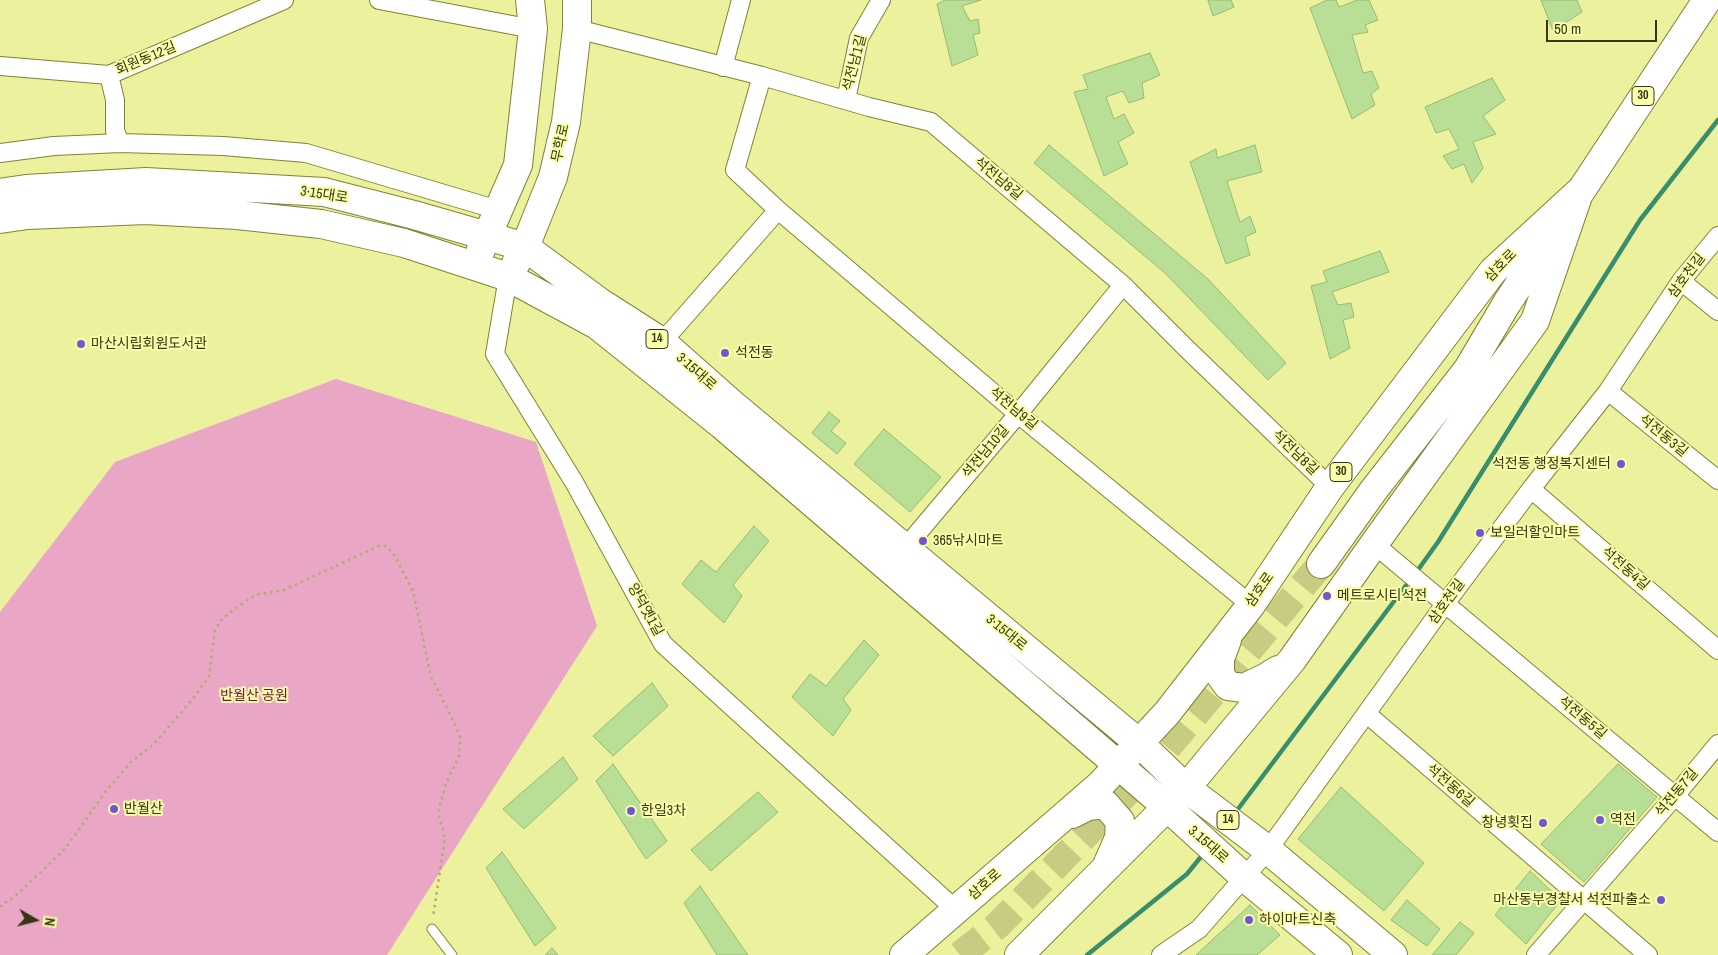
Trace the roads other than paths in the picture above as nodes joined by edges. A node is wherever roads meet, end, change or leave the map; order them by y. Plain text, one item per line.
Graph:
1 (284, 0) edge
2 (379, 0) edge
3 (530, 0) edge
4 (577, 0) edge
5 (741, 0) edge
6 (881, 0) edge
7 (1707, 0) edge
8 (533, 29) junction
9 (577, 29) junction
10 (0, 66) edge
11 (723, 67) junction
12 (110, 75) junction
13 (762, 76) junction
14 (846, 100) junction
15 (120, 142) junction
16 (0, 153) edge
17 (0, 192) edge
18 (1579, 192) junction
19 (498, 210) junction
20 (778, 210) junction
21 (0, 219) edge
22 (1718, 236) edge
23 (486, 237) junction
24 (524, 248) junction
25 (475, 266) junction
26 (508, 277) junction
27 (1681, 281) junction
28 (1123, 285) junction
29 (1718, 311) edge
30 (662, 342) junction
31 (1608, 391) junction
32 (1018, 414) junction
33 (1718, 480) edge
34 (1330, 487) junction
35 (1531, 488) junction
36 (905, 548) junction
37 (1379, 548) junction
38 (1321, 564) tunnel mouth
39 (1441, 600) junction
40 (1250, 605) junction
41 (1231, 629) junction
42 (1718, 650) edge
43 (1292, 660) junction
44 (1367, 714) junction
45 (1139, 743) junction
46 (1718, 744) edge
47 (1118, 766) junction
48 (1191, 792) junction
49 (1675, 796) junction
50 (1172, 813) junction
51 (1058, 821) junction
52 (1718, 832) edge
53 (1264, 847) junction
54 (1104, 871) junction
55 (1241, 875) junction
56 (1583, 901) junction
57 (956, 910) junction
58 (432, 929) road end
59 (452, 955) edge
60 (904, 955) edge
61 (1019, 955) edge
62 (1160, 955) edge
63 (1338, 955) edge
64 (1393, 955) edge
65 (1536, 955) edge
66 (1648, 955) edge

1 - 12 street, 회원동12길
2 - 8 street
3 - 8 main road
4 - 9 main road, 무학로
5 - 11 street
6 - 14 street, 석전남1길
7 - 18 main road, 삼호로 / 30
8 - 19 main road
9 - 11 street, 석전남8길
9 - 24 main road, 무학로
10 - 12 street, 회원동12길
11 - 13 street, 석전남8길
12 - 15 street
13 - 14 street, 석전남8길
13 - 20 street, 석전남9길
14 - 28 street, 석전남8길
15 - 16 street
15 - 19 street
17 - 23 main road, 3·15대로 / 14
18 - 34 main road, 삼호로 / 30
18 - 37 main road, 삼호로 / 30
18 - 38 main road, 삼호로
19 - 23 main road
20 - 30 street
20 - 32 street, 석전남9길
21 - 25 main road, 3·15대로 / 14
22 - 27 street, 삼호천길
23 - 24 main road, 3·15대로 / 14
23 - 25 main road
24 - 26 main road, 무학로
24 - 30 main road, 3·15대로 / 14
25 - 26 main road, 3·15대로 / 14
26 - 47 main road, 3·15대로 / 14
26 - 57 street, 양덕옛1길
27 - 29 street
27 - 31 street, 삼호천길
28 - 32 street, 석전남10길
28 - 34 street, 석전남8길
30 - 36 main road, 3·15대로 / 14
31 - 33 street, 석전동3길
31 - 35 street, 삼호천길
32 - 36 street, 석전남10길
32 - 40 street, 석전남9길
34 - 40 main road, 삼호로 / 30
35 - 39 street, 삼호천길
35 - 42 street, 석전동4길
36 - 45 main road, 3·15대로 / 14
37 - 39 street, 석전동5길
37 - 43 main road, 삼호로 / 30
39 - 44 street, 삼호천길
39 - 49 street, 석전동5길
40 - 41 main road, 삼호로 / 30
41 - 43 main road
41 - 45 main road, 삼호로 / 30
43 - 48 main road, 삼호로 / 30
44 - 53 street, 삼호천길
44 - 56 street, 석전동6길
45 - 47 main road, 삼호로 / 30
45 - 48 main road, 3·15대로 / 14
46 - 49 street, 석전동7길
47 - 50 main road, 3·15대로 / 14
47 - 51 main road, 삼호로
48 - 50 main road, 삼호로
48 - 53 main road, 14
49 - 52 street, 석전동5길
49 - 56 street, 석전동7길
50 - 54 main road, 삼호로
50 - 55 main road, 3.15대로 / 14
51 - 54 main road
51 - 57 main road, 삼호로
53 - 55 street, 삼호천길
53 - 64 main road, 14
54 - 61 main road, 삼호로
55 - 62 street, 삼호천길
55 - 63 main road, 14
56 - 65 street, 석전동7길
56 - 66 street, 석전동6길
57 - 60 main road, 삼호로
58 - 59 lane

